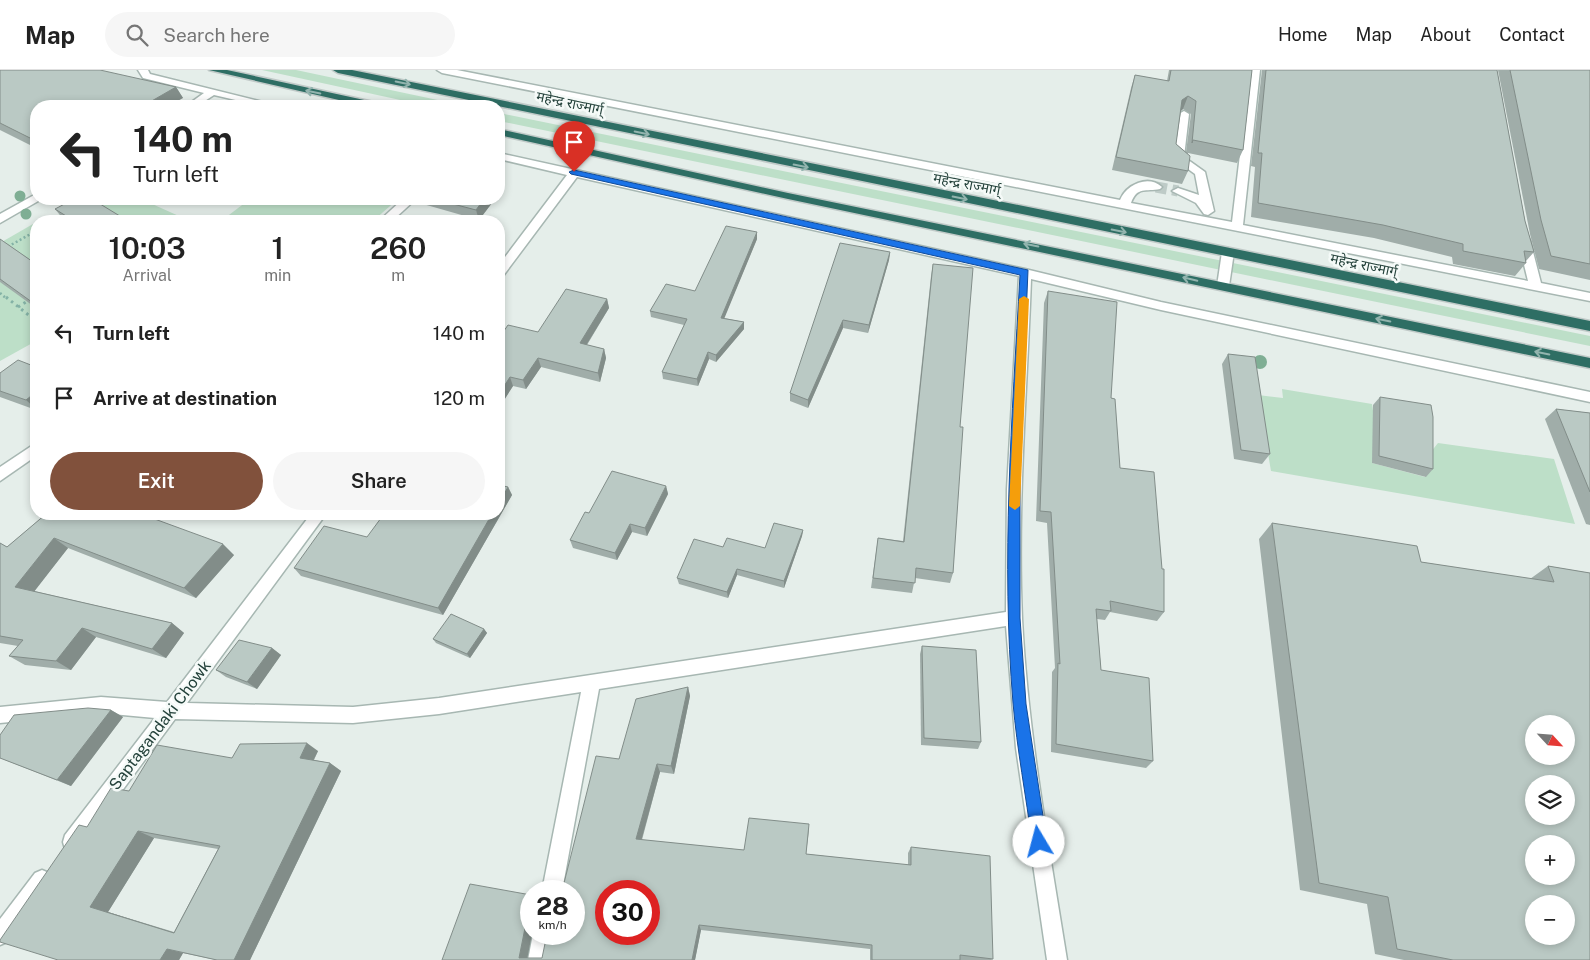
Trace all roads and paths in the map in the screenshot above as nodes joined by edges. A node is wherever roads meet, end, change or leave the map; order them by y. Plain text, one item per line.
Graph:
1 (143, 70) edge
2 (214, 70) edge
3 (338, 70) edge
4 (442, 70) edge
5 (1255, 70) edge
6 (212, 91) junction
7 (199, 100) edge
8 (249, 100) edge
9 (351, 100) edge
10 (485, 100) edge
11 (505, 104) edge
12 (1184, 114) edge
13 (505, 133) edge
14 (505, 157) edge
15 (574, 172) junction
16 (1156, 187) tunnel mouth
17 (1178, 191) tunnel mouth
18 (30, 202) edge
19 (403, 205) edge
20 (1124, 206) junction
21 (1207, 206) junction
22 (392, 215) edge
23 (0, 220) edge
24 (1212, 224) junction
25 (1520, 225) edge
26 (1237, 229) junction
27 (30, 234) edge
28 (0, 251) edge
29 (1228, 252) junction
30 (505, 265) edge
31 (1025, 273) junction
32 (1223, 286) junction
33 (1536, 287) junction
34 (0, 293) edge
35 (1590, 297) edge
36 (30, 300) edge
37 (18, 307) junction
38 (30, 316) edge
39 (1590, 326) edge
40 (1590, 363) edge
41 (1590, 397) edge
42 (30, 452) edge
43 (0, 475) edge
44 (315, 520) edge
45 (1014, 618) junction
46 (592, 681) junction
47 (172, 711) junction
48 (0, 715) edge
49 (554, 880) edge
50 (0, 935) edge
51 (541, 945) edge
52 (538, 960) edge
53 (1057, 960) edge

1 - 6 street
9 -> 2 highway
3 -> 10 highway, महेन्द्र राज्मार्ग्
4 - 20 street
5 - 26 street
6 - 7 street
6 - 8 street
11 -> 29 highway, महेन्द्र राज्मार्ग्
12 - 21 street
32 -> 13 highway
14 - 15 street
15 - 30 street
15 - 31 street
16 - 20 street
17 - 21 street
18 - 23 street
19 - 22 street
20 - 24 street
21 - 24 street
24 - 26 street
25 - 33 street
26 - 33 street
27 - 28 path
29 - 32 street
29 - 39 highway, महेन्द्र राज्मार्ग्
31 - 41 street
31 - 45 street
40 -> 32 highway
33 - 35 street
34 - 37 path
36 - 37 path
37 - 38 path
42 - 43 street
44 - 47 street, Saptagandaki Chowk
45 - 46 street
45 - 53 street
46 - 47 street
46 - 49 street
47 - 48 street
47 - 50 street, Saptagandaki Chowk
51 - 52 street

